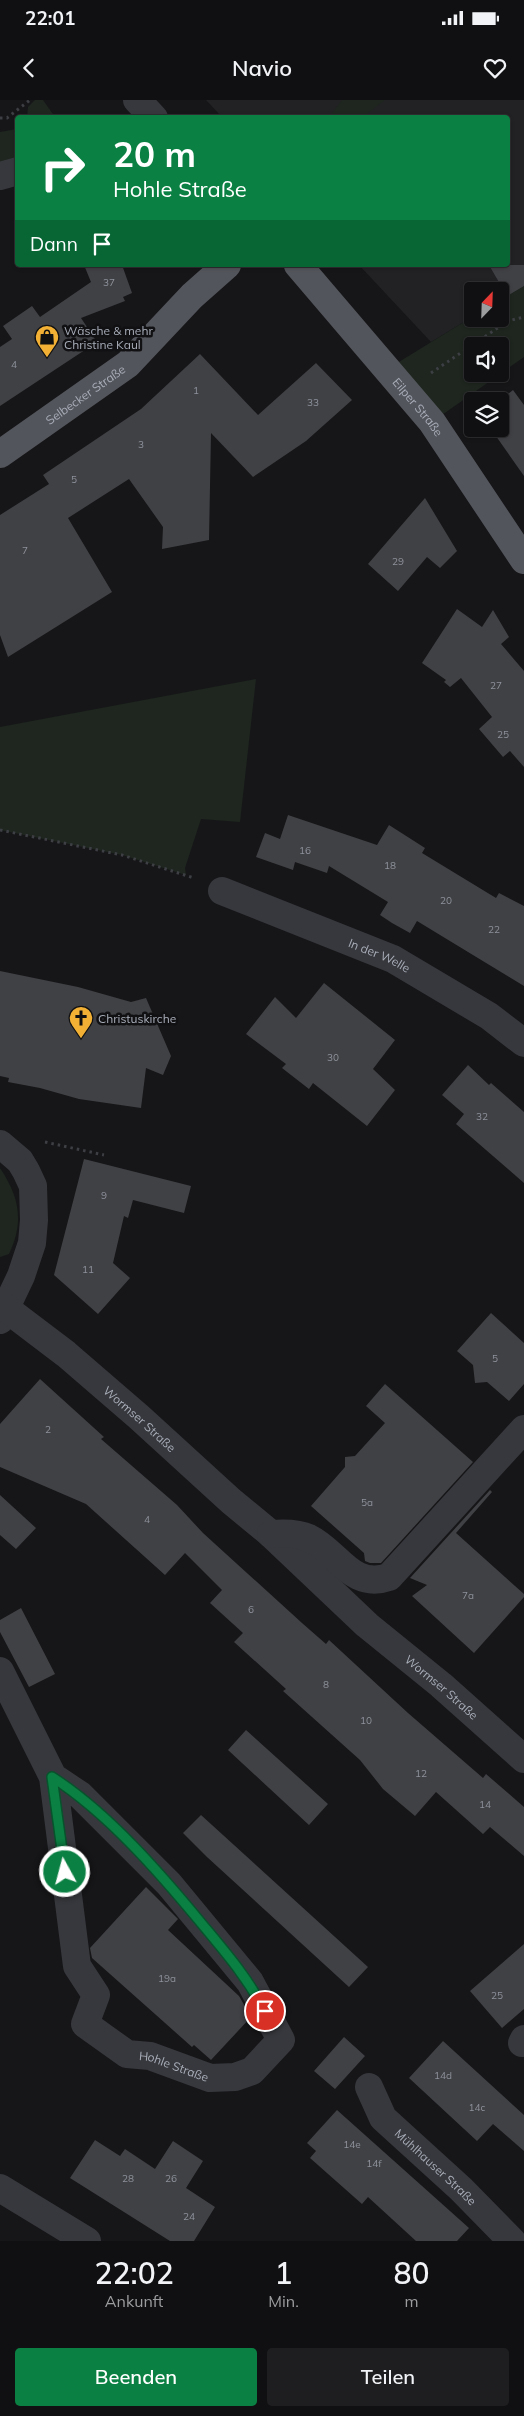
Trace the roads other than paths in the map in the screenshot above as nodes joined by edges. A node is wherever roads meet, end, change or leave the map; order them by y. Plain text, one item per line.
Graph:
1 (15, 172) edge
2 (0, 176) edge
3 (225, 267) edge
4 (300, 267) edge
5 (0, 454) edge
6 (524, 560) edge
7 (222, 891) road end
8 (524, 1042) edge
9 (4, 1147) edge
10 (2, 1310) edge
11 (524, 1429) edge
12 (271, 1534) junction
13 (0, 1671) edge
14 (524, 1759) edge
15 (52, 1777) junction
16 (368, 2087) dead end
17 (0, 2188) edge
18 (87, 2241) edge
19 (512, 2241) edge

1 - 2 street
3 - 5 main road, Selbecker Straße
4 - 6 main road, Eilper Straße
7 - 8 street, In der Welle
9 - 10 street
10 - 12 street, Wormser Straße
11 - 12 street
12 - 14 street, Wormser Straße
13 - 15 street, Hohle Straße
15 - 15 street, Hohle Straße
16 - 19 street, Mühlhauser Straße
17 - 18 street

